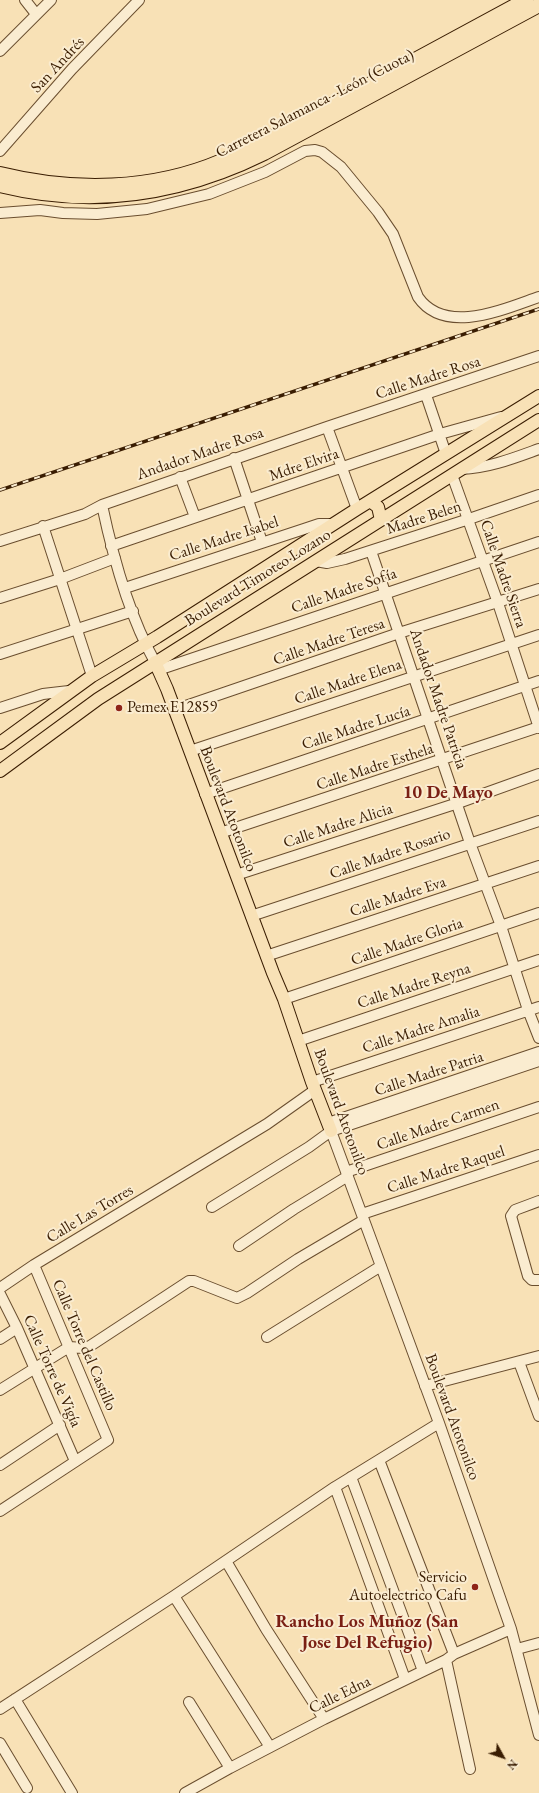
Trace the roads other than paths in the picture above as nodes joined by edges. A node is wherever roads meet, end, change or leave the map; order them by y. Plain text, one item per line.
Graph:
1 (25, 0) edge
2 (51, 0) edge
3 (139, 0) edge
4 (526, 0) edge
5 (539, 5) edge
6 (36, 14) junction
7 (0, 51) edge
8 (0, 151) edge
9 (0, 174) edge
10 (0, 185) edge
11 (0, 213) edge
12 (539, 297) edge
13 (539, 356) edge
14 (426, 395) junction
15 (539, 396) edge
16 (507, 415) junction
17 (539, 420) edge
18 (327, 426) junction
19 (440, 434) junction
20 (539, 449) edge
21 (446, 454) junction
22 (234, 458) junction
23 (343, 468) junction
24 (457, 472) junction
25 (180, 477) junction
26 (390, 489) junction
27 (539, 495) edge
28 (248, 500) junction
29 (370, 501) junction
30 (102, 505) junction
31 (405, 505) junction
32 (357, 509) junction
33 (195, 517) junction
34 (469, 519) junction
35 (381, 520) junction
36 (334, 524) junction
37 (43, 526) junction
38 (0, 541) edge
39 (262, 542) junction
40 (539, 542) edge
41 (111, 546) junction
42 (371, 551) junction
43 (115, 558) junction
44 (316, 561) junction
45 (484, 561) junction
46 (60, 579) junction
47 (125, 588) junction
48 (539, 589) edge
49 (385, 593) junction
50 (0, 598) edge
51 (498, 603) junction
52 (133, 611) junction
53 (76, 628) junction
54 (399, 634) junction
55 (539, 635) edge
56 (144, 644) junction
57 (511, 645) junction
58 (0, 654) edge
59 (156, 666) junction
60 (92, 676) junction
61 (414, 676) junction
62 (539, 681) edge
63 (525, 686) junction
64 (69, 691) junction
65 (0, 708) edge
66 (174, 710) junction
67 (428, 719) junction
68 (539, 728) edge
69 (0, 743) edge
70 (190, 751) junction
71 (443, 760) junction
72 (0, 771) edge
73 (539, 774) edge
74 (205, 794) junction
75 (458, 803) junction
76 (539, 821) edge
77 (220, 833) junction
78 (470, 843) junction
79 (539, 866) edge
80 (236, 875) junction
81 (485, 884) junction
82 (539, 913) edge
83 (251, 916) junction
84 (501, 926) junction
85 (266, 956) junction
86 (539, 960) edge
87 (515, 968) junction
88 (284, 999) junction
89 (539, 1007) edge
90 (528, 1010) junction
91 (539, 1038) edge
92 (298, 1041) junction
93 (539, 1052) edge
94 (539, 1061) edge
95 (314, 1086) junction
96 (539, 1107) edge
97 (330, 1127) junction
98 (539, 1155) edge
99 (196, 1167) joint
100 (347, 1174) junction
101 (539, 1201) edge
102 (212, 1207) dead end
103 (363, 1217) junction
104 (239, 1246) dead end
105 (34, 1265) junction
106 (381, 1266) junction
107 (539, 1280) edge
108 (0, 1288) edge
109 (0, 1294) edge
110 (17, 1328) junction
111 (268, 1337) dead end
112 (0, 1339) edge
113 (69, 1347) junction
114 (539, 1356) edge
115 (519, 1362) junction
116 (35, 1367) junction
117 (425, 1386) junction
118 (0, 1390) edge
119 (539, 1416) edge
120 (439, 1423) junction
121 (60, 1425) junction
122 (379, 1460) junction
123 (75, 1461) junction
124 (0, 1465) edge
125 (351, 1477) junction
126 (335, 1488) junction
127 (0, 1511) edge
128 (226, 1561) junction
129 (174, 1596) junction
130 (511, 1629) junction
131 (539, 1643) edge
132 (517, 1649) junction
133 (450, 1657) junction
134 (423, 1671) junction
135 (405, 1680) junction
136 (15, 1700) junction
137 (189, 1702) dead end
138 (0, 1709) edge
139 (324, 1719) junction
140 (539, 1735) edge
141 (0, 1743) edge
142 (270, 1747) junction
143 (230, 1768) junction
144 (470, 1769) dead end
145 (27, 1788) dead end
146 (72, 1793) edge
147 (185, 1793) edge

1 - 6 street
2 - 6 street
3 - 8 street, San Andrés
4 - 9 highway, Carretera Salamanca - León (Cuota)
5 - 10 highway, Carretera Salamanca - León (Cuota)
6 - 7 street
11 - 12 street
13 - 14 street, Calle Madre Rosa
14 - 18 street, Calle Madre Rosa
14 - 19 street
15 - 16 main road, Boulevard Timoteo Lozano
16 - 19 street, Mdre Elvira
16 - 21 main road, Boulevard Timoteo Lozano
17 - 24 main road, Boulevard Timoteo Lozano
18 - 22 street, Andador Madre Rosa
18 - 23 street
19 - 21 street
19 - 23 street, Mdre Elvira
20 - 24 street
21 - 26 main road, Boulevard Timoteo Lozano
22 - 25 street, Andador Madre Rosa
22 - 28 street
23 - 28 street, Mdre Elvira
23 - 32 street
24 - 31 main road, Boulevard Timoteo Lozano
24 - 34 street, Calle Madre Sierra
25 - 30 street, Andador Madre Rosa
25 - 33 street
26 - 29 main road, Boulevard Timoteo Lozano
26 - 31 main road
27 - 34 street, Madre Belen
28 - 33 street, Mdre Elvira
28 - 39 street
29 - 32 main road, Boulevard Timoteo Lozano
29 - 35 main road
30 - 37 street, Andador Madre Rosa
30 - 41 street, Boulevard Atotonilco
31 - 35 main road, Boulevard Timoteo Lozano
32 - 36 main road, Boulevard Timoteo Lozano
33 - 41 street, Mdre Elvira
34 - 42 street, Madre Belen
34 - 45 street, Calle Madre Sierra
35 - 44 main road, Boulevard Timoteo Lozano
36 - 39 street, Calle Madre Isabel
36 - 56 main road, Boulevard Timoteo Lozano
37 - 38 street, Andador Madre Rosa
37 - 46 street
39 - 47 street, Calle Madre Isabel
40 - 45 street, Calle Madre Sofía
41 - 43 street, Boulevard Atotonilco
42 - 44 street, Madre Belen
42 - 49 street, Andador Madre Patricia
43 - 46 street
43 - 47 street, Boulevard Atotonilco
44 - 59 main road, Boulevard Timoteo Lozano
45 - 49 street, Calle Madre Sofía
45 - 51 street, Calle Madre Sierra
46 - 50 street
46 - 53 street
47 - 52 street, Boulevard Atotonilco
48 - 51 street, Calle Madre Teresa
49 - 54 street, Andador Madre Patricia
49 - 59 street, Calle Madre Sofía
51 - 54 street, Calle Madre Teresa
51 - 57 street, Calle Madre Sierra
52 - 53 street
52 - 56 street, Boulevard Atotonilco
53 - 58 street
53 - 60 street
54 - 61 street, Andador Madre Patricia
54 - 66 street, Calle Madre Teresa
55 - 57 street, Calle Madre Elena
56 - 59 street, Boulevard Atotonilco
56 - 60 main road, Boulevard Timoteo Lozano
57 - 61 street, Calle Madre Elena
57 - 63 street, Calle Madre Sierra
59 - 66 main road, Boulevard Atotonilco
59 - 72 main road, Boulevard Timoteo Lozano
60 - 64 main road, Boulevard Timoteo Lozano
61 - 67 street, Andador Madre Patricia
61 - 70 street, Calle Madre Elena
62 - 63 street, Calle Madre Lucía
63 - 67 street, Calle Madre Lucía
63 - 68 street, Calle Madre Sierra
64 - 65 street
64 - 69 main road, Boulevard Timoteo Lozano
66 - 70 main road, Boulevard Atotonilco
67 - 71 street, Andador Madre Patricia
67 - 74 street, Calle Madre Lucía
68 - 71 street, Calle Madre Esthela
70 - 74 main road, Boulevard Atotonilco
71 - 75 street, Andador Madre Patricia
71 - 77 street, Calle Madre Esthela
73 - 75 street, Calle Madre Alicia
74 - 77 main road, Boulevard Atotonilco
75 - 78 street, Andador Madre Patricia
75 - 80 street, Calle Madre Alicia
76 - 78 street, Calle Madre Rosario
77 - 80 main road, Boulevard Atotonilco
78 - 81 street, Andador Madre Patricia
78 - 83 street, Calle Madre Rosario
79 - 81 street, Calle Madre Eva
80 - 83 main road, Boulevard Atotonilco
81 - 84 street, Andador Madre Patricia
81 - 85 street, Calle Madre Eva
82 - 84 street, Calle Madre Gloria
83 - 85 main road, Boulevard Atotonilco
84 - 87 street, Andador Madre Patricia
84 - 88 street, Calle Madre Gloria
85 - 88 main road, Boulevard Atotonilco
86 - 87 street, Calle Madre Reyna
87 - 90 street, Andador Madre Patricia
87 - 92 street, Calle Madre Reyna
88 - 92 main road, Boulevard Atotonilco
89 - 90 street, Calle Madre Amalia
90 - 91 street, Andador Madre Patricia
90 - 95 street, Calle Madre Amalia
92 - 95 main road, Boulevard Atotonilco
93 - 97 street, Calle Madre Patria
94 - 97 street, Calle Madre Patria
95 - 97 main road, Boulevard Atotonilco
95 - 99 street, Calle Madre Amalia
96 - 100 street, Calle Madre Carmen
97 - 100 street, Boulevard Atotonilco
97 - 102 street
98 - 103 street, Calle Madre Raquel
99 - 105 street, Calle Las Torres
100 - 103 street, Boulevard Atotonilco
100 - 104 street, Calle Madre Carmen
101 - 107 street
103 - 106 street, Boulevard Atotonilco
103 - 113 street, Calle Madre Raquel
105 - 108 street, Calle Las Torres
105 - 113 street, Calle Torre del Castillo
106 - 111 street
106 - 117 street, Boulevard Atotonilco
109 - 110 street, Calle Torre de Vigía
110 - 112 street
110 - 116 street, Calle Torre de Vigía
113 - 116 street
113 - 123 street, Calle Torre del Castillo
114 - 115 street
115 - 117 street
115 - 119 street
116 - 118 street
116 - 121 street, Calle Torre de Vigía
117 - 120 street, Boulevard Atotonilco
120 - 122 street
120 - 130 street, Boulevard Atotonilco
121 - 123 street, Calle Torre de Vigía
121 - 124 street
122 - 125 street
122 - 133 street
123 - 127 street
125 - 126 street
125 - 134 street
126 - 128 street
126 - 135 street
128 - 129 street
128 - 139 street
129 - 136 street
129 - 142 street
130 - 132 street, Boulevard Atotonilco
130 - 133 street, Calle Edna
131 - 132 street
132 - 140 street, Boulevard Atotonilco
133 - 134 street, Calle Edna
133 - 144 street
134 - 135 street, Calle Edna
135 - 139 street, Calle Edna
136 - 138 street
136 - 146 street
137 - 143 street
139 - 142 street, Calle Edna
141 - 145 street
142 - 143 street, Calle Edna
143 - 147 street, Calle Edna

